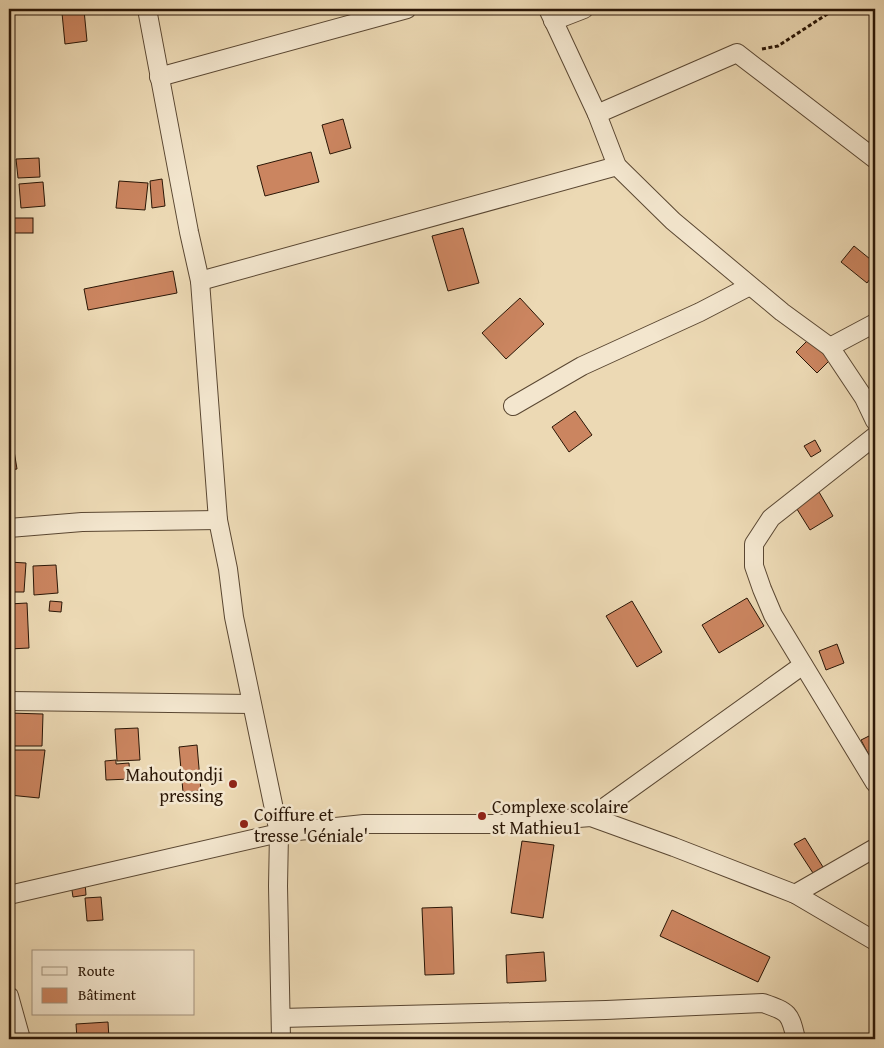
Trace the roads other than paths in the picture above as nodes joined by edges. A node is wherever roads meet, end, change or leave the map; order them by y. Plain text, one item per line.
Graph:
1 (147, 9) edge
2 (407, 9) edge
3 (584, 9) edge
4 (550, 15) edge
5 (159, 77) junction
6 (597, 114) junction
7 (875, 159) edge
8 (617, 166) junction
9 (200, 281) junction
10 (750, 286) junction
11 (875, 323) edge
12 (830, 347) junction
13 (513, 406) dead end
14 (875, 421) edge
15 (875, 436) edge
16 (218, 520) junction
17 (9, 528) edge
18 (803, 665) junction
19 (9, 700) edge
20 (251, 704) junction
21 (875, 783) edge
22 (590, 817) junction
23 (279, 833) junction
24 (875, 848) edge
25 (795, 894) junction
26 (9, 896) edge
27 (875, 941) edge
28 (9, 996) edge
29 (281, 1018) junction
30 (21, 1039) edge
31 (281, 1039) edge
32 (796, 1039) edge

1 - 5 street
2 - 5 street
3 - 4 street
4 - 6 street
5 - 9 street
6 - 7 street
6 - 8 street
8 - 9 street
8 - 10 street
9 - 16 street
10 - 12 street
10 - 13 street
11 - 12 street
12 - 14 street
15 - 18 street
16 - 17 street
16 - 20 street
18 - 21 street
18 - 22 street
19 - 20 street
20 - 23 street
22 - 23 street
22 - 25 street
23 - 26 street
23 - 29 street
24 - 25 street
25 - 27 street
28 - 30 street
29 - 31 street
29 - 32 street

